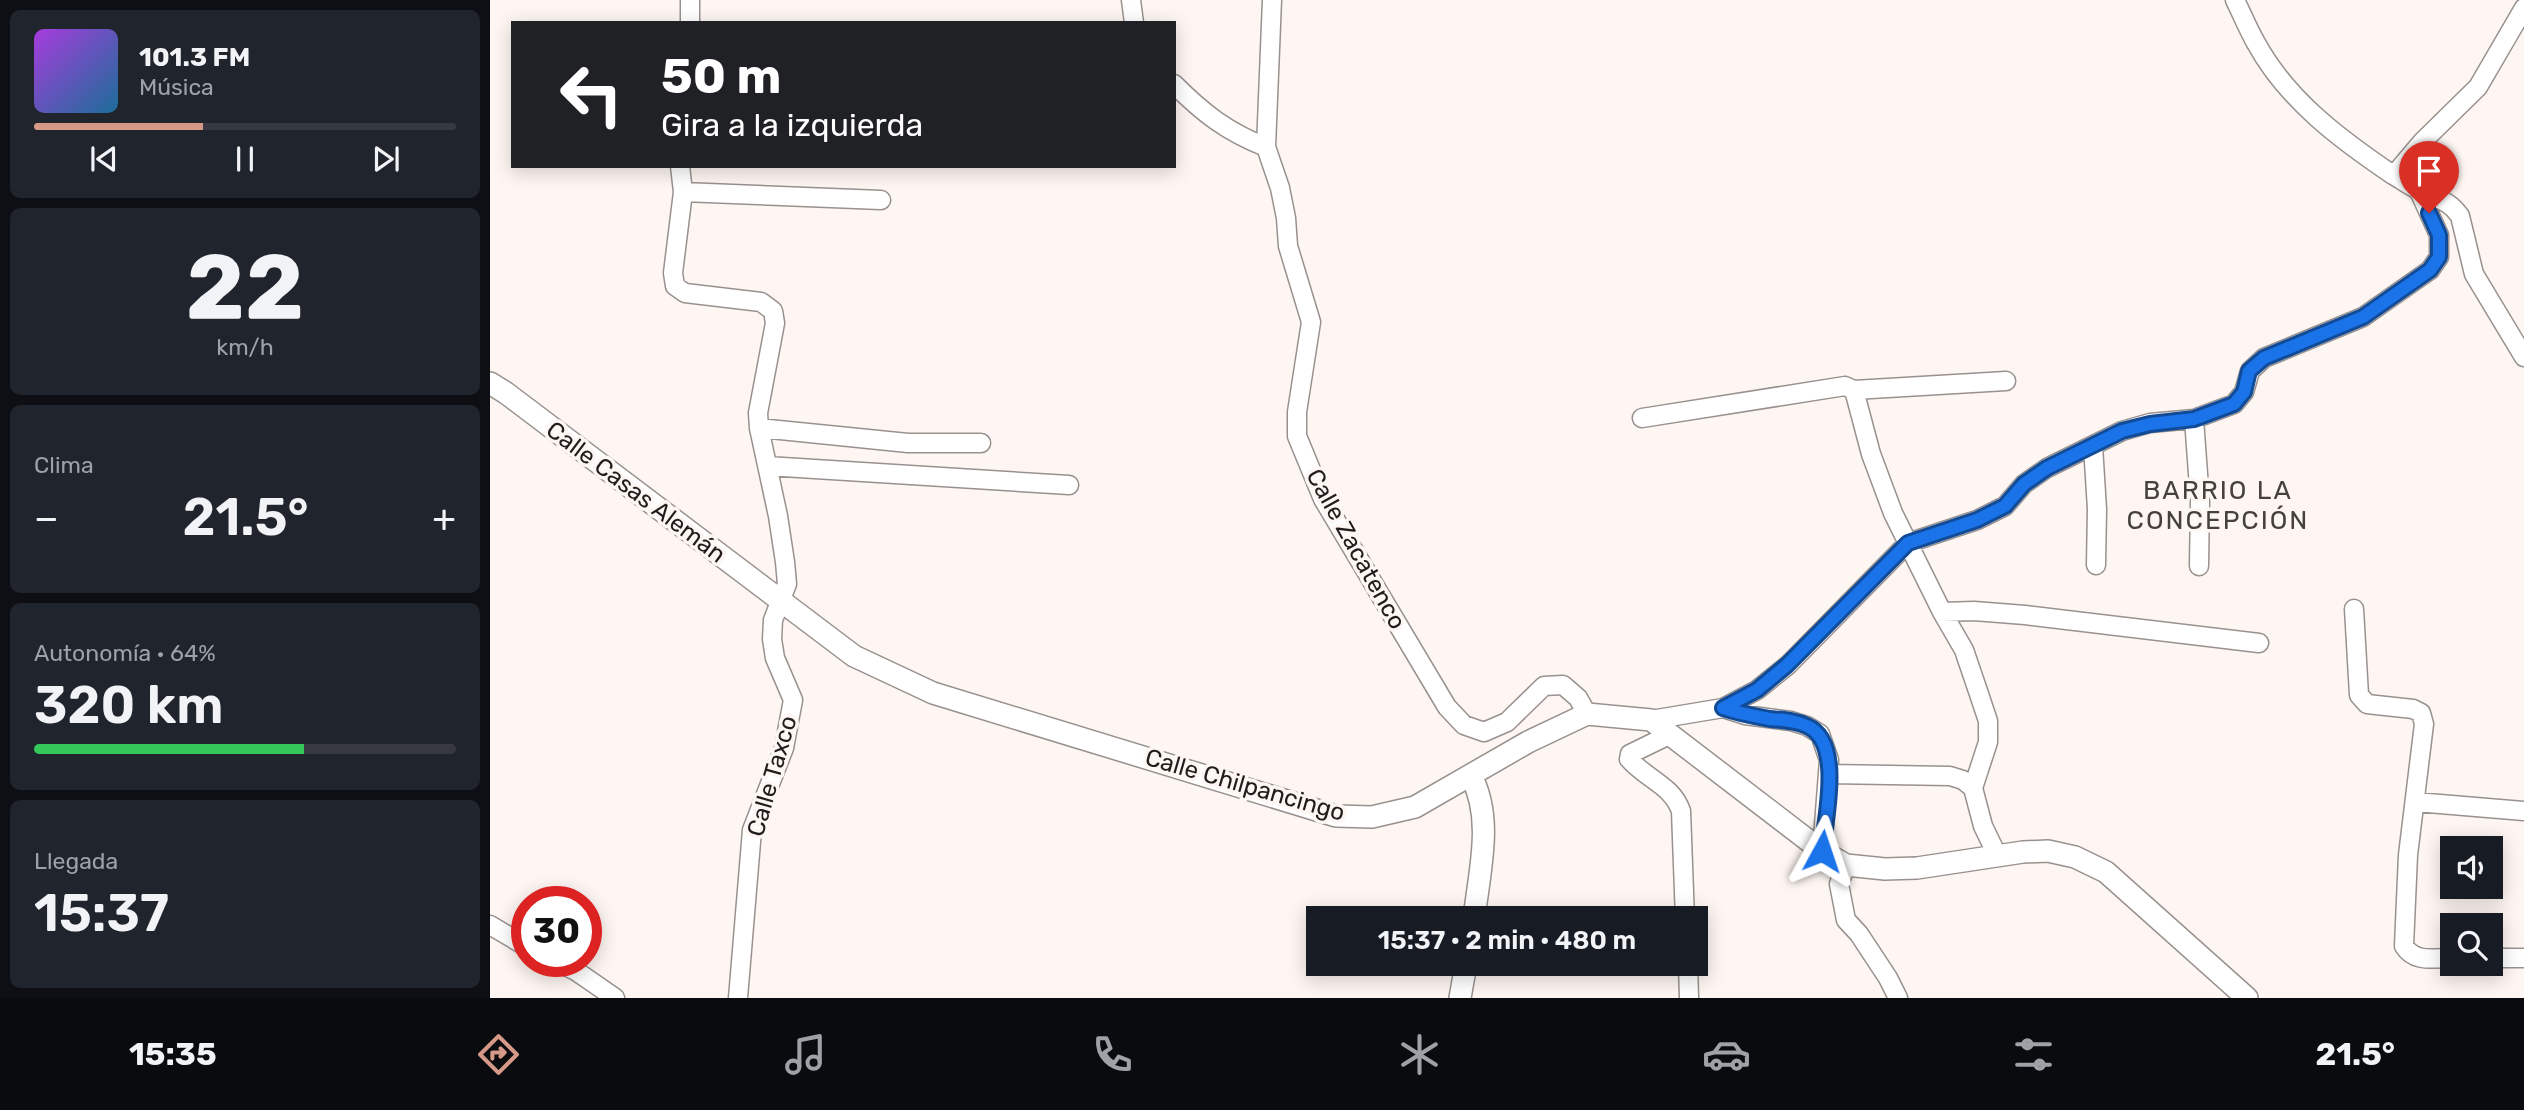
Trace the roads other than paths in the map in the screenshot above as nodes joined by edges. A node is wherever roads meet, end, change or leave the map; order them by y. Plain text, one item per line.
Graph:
1 (690, 0) edge
2 (1131, 0) edge
3 (1272, 0) edge
4 (2235, 0) edge
5 (2524, 8) edge
6 (690, 21) edge
7 (1134, 21) edge
8 (1176, 86) edge
9 (1266, 147) junction
10 (680, 168) edge
11 (2394, 175) junction
12 (2419, 191) junction
13 (682, 192) junction
14 (881, 200) dead end
15 (2524, 357) edge
16 (2006, 381) dead end
17 (490, 383) edge
18 (1854, 390) junction
19 (1642, 418) dead end
20 (2194, 419) junction
21 (758, 428) junction
22 (981, 443) dead end
23 (2093, 446) junction
24 (767, 466) junction
25 (1069, 485) dead end
26 (1908, 543) junction
27 (2096, 565) dead end
28 (2199, 566) dead end
29 (781, 602) junction
30 (2354, 610) dead end
31 (1942, 612) junction
32 (2259, 643) dead end
33 (1723, 708) junction
34 (1587, 714) junction
35 (1651, 720) junction
36 (1671, 734) junction
37 (1829, 774) junction
38 (1471, 776) junction
39 (1973, 788) junction
40 (2416, 802) junction
41 (2524, 811) edge
42 (1822, 851) junction
43 (1997, 855) junction
44 (1846, 865) junction
45 (1475, 906) edge
46 (1685, 906) edge
47 (490, 925) edge
48 (511, 937) edge
49 (2440, 958) edge
50 (2503, 958) edge
51 (2524, 958) edge
52 (1464, 976) edge
53 (1688, 976) edge
54 (585, 977) edge
55 (615, 998) edge
56 (738, 998) edge
57 (1460, 998) edge
58 (1689, 998) edge
59 (1898, 998) edge
60 (2247, 998) edge

1 - 6 street
2 - 7 street
3 - 9 street, Calle Zacatenco
4 - 11 street
5 - 11 street
8 - 9 street
9 - 34 street, Calle Zacatenco
10 - 13 street
11 - 12 street
12 - 15 street
12 - 20 street
13 - 14 street
13 - 21 street, Calle Taxco
16 - 18 street
17 - 29 street, Calle Casas Alemán
18 - 19 street
18 - 26 street
20 - 23 street
20 - 28 street
21 - 22 street
21 - 24 street, Calle Taxco
23 - 26 street
23 - 27 street
24 - 25 street
24 - 29 street, Calle Taxco
26 - 31 street
26 - 33 street
29 - 38 street, Calle Chilpancingo
29 - 56 street, Calle Taxco
30 - 40 street
31 - 32 street
31 - 39 street
33 - 35 street
33 - 37 street
34 - 35 street
34 - 38 street, Calle Chilpancingo
35 - 36 street
36 - 42 street
36 - 46 street
37 - 39 street
37 - 42 street
38 - 45 street
39 - 43 street
40 - 41 street
40 - 49 street
42 - 44 street
43 - 44 street
43 - 60 street
44 - 59 street
47 - 48 street
50 - 51 street
52 - 57 street
53 - 58 street
54 - 55 street

